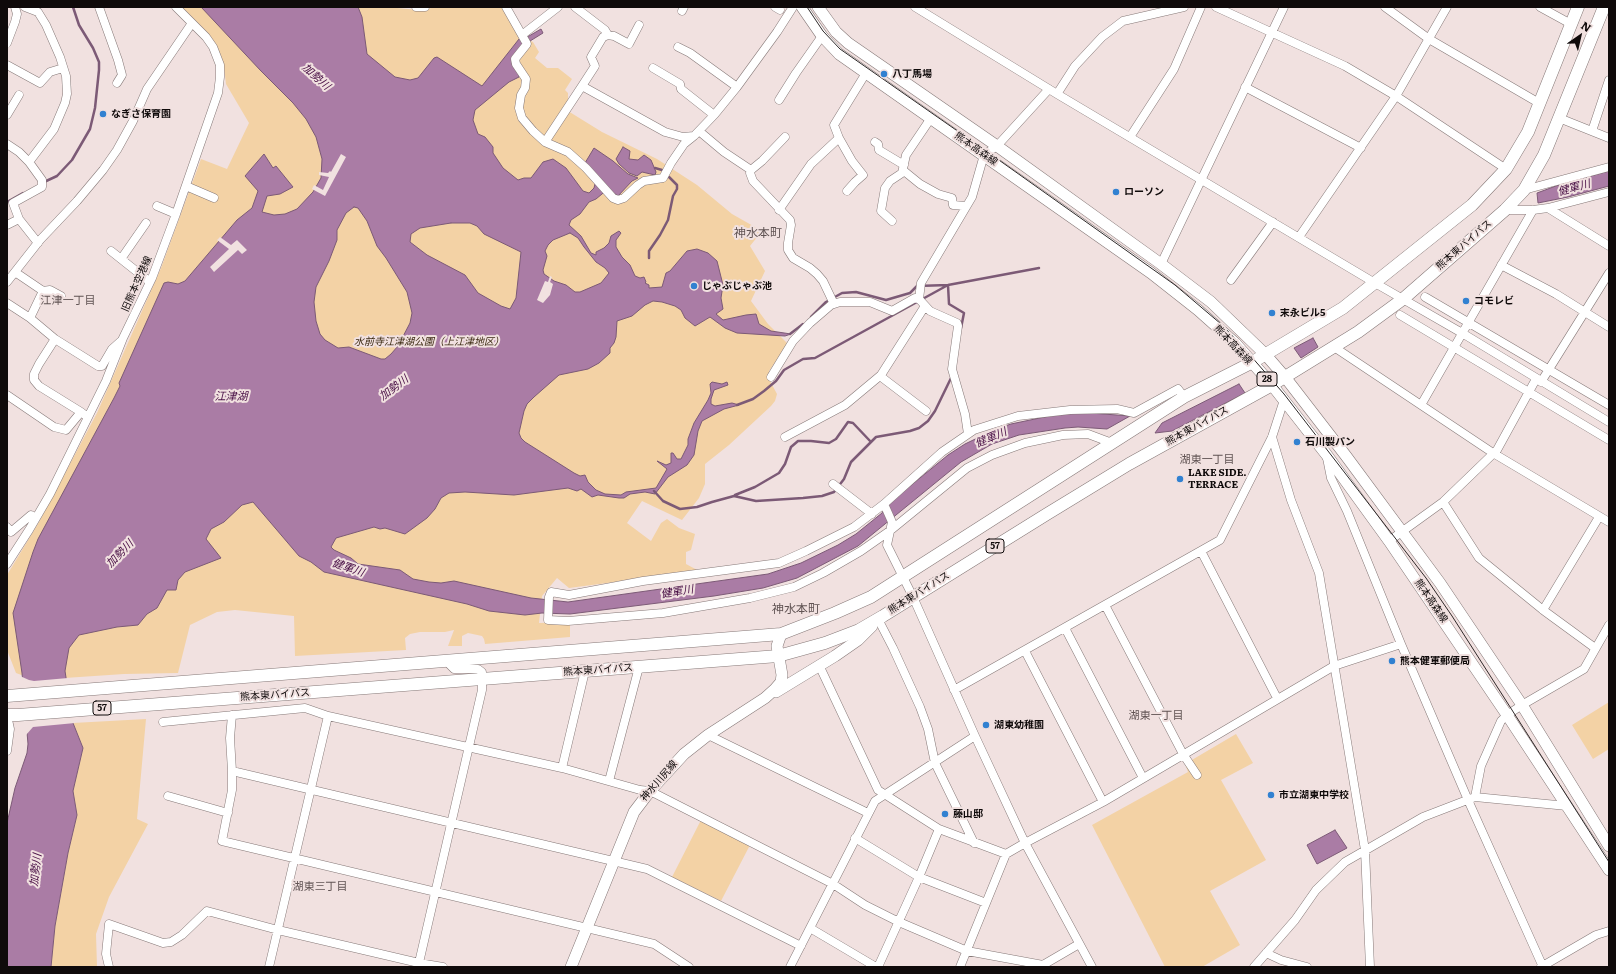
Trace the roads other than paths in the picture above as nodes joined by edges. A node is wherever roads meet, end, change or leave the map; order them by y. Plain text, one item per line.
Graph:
1 (15, 7) edge
2 (25, 7) edge
3 (98, 7) edge
4 (176, 7) edge
5 (416, 7) edge
6 (425, 7) edge
7 (506, 7) edge
8 (558, 7) edge
9 (575, 7) edge
10 (793, 7) edge
11 (802, 7) edge
12 (818, 7) edge
13 (915, 7) edge
14 (1184, 7) edge
15 (1202, 7) edge
16 (1216, 7) edge
17 (1284, 7) edge
18 (1385, 7) edge
19 (1447, 7) edge
20 (1540, 7) edge
21 (1578, 7) edge
22 (1604, 7) edge
23 (192, 23) junction
24 (1571, 24) junction
25 (639, 25) dead end
26 (1272, 32) junction
27 (608, 35) junction
28 (822, 36) junction
29 (524, 39) junction
30 (1429, 39) junction
31 (7, 43) edge
32 (678, 47) dead end
33 (7, 65) edge
34 (63, 68) junction
35 (653, 68) dead end
36 (866, 73) junction
37 (1609, 80) edge
38 (117, 83) dead end
39 (582, 86) junction
40 (737, 87) junction
41 (1245, 87) junction
42 (1053, 92) junction
43 (19, 95) dead end
44 (1396, 96) junction
45 (779, 100) dead end
46 (1539, 103) junction
47 (7, 115) edge
48 (714, 115) junction
49 (931, 118) junction
50 (1559, 118) junction
51 (1592, 131) junction
52 (696, 134) junction
53 (785, 137) dead end
54 (1130, 137) junction
55 (839, 138) junction
56 (1609, 138) edge
57 (545, 142) junction
58 (875, 142) dead end
59 (7, 144) edge
60 (997, 146) junction
61 (1361, 148) junction
62 (984, 155) junction
63 (29, 162) junction
64 (1609, 167) edge
65 (904, 168) junction
66 (1506, 169) junction
67 (751, 170) junction
68 (1201, 180) junction
69 (186, 186) junction
70 (1524, 190) junction
71 (848, 192) dead end
72 (1609, 192) edge
73 (214, 198) dead end
74 (10, 201) edge
75 (157, 206) dead end
76 (966, 206) junction
77 (1548, 208) junction
78 (779, 210) junction
79 (1505, 210) junction
80 (1533, 210) junction
81 (176, 214) junction
82 (19, 219) junction
83 (892, 221) dead end
84 (1273, 222) junction
85 (146, 223) dead end
86 (7, 225) edge
87 (1299, 237) junction
88 (38, 243) junction
89 (1609, 246) edge
90 (111, 251) dead end
91 (121, 259) junction
92 (1161, 264) junction
93 (1501, 265) junction
94 (15, 272) junction
95 (1609, 272) edge
96 (1231, 280) dead end
97 (7, 282) edge
98 (150, 282) junction
99 (1375, 283) junction
100 (43, 291) junction
101 (61, 296) dead end
102 (1425, 296) dead end
103 (1403, 298) junction
104 (919, 300) junction
105 (7, 303) edge
106 (834, 304) junction
107 (925, 306) junction
108 (1584, 312) junction
109 (1400, 315) dead end
110 (30, 318) junction
111 (1468, 322) junction
112 (1609, 327) edge
113 (1462, 333) junction
114 (123, 338) junction
115 (55, 339) junction
116 (1334, 346) junction
117 (1454, 348) junction
118 (1265, 354) junction
119 (1251, 363) junction
120 (1549, 370) junction
121 (771, 376) dead end
122 (880, 376) junction
123 (1285, 376) junction
124 (1539, 381) junction
125 (1272, 385) junction
126 (1529, 392) junction
127 (7, 395) edge
128 (1184, 397) junction
129 (1284, 400) junction
130 (1421, 405) junction
131 (1609, 406) edge
132 (926, 411) dead end
133 (84, 414) junction
134 (1609, 422) edge
135 (968, 434) junction
136 (785, 437) dead end
137 (1272, 437) junction
138 (1609, 440) edge
139 (1112, 443) junction
140 (1494, 453) junction
141 (1326, 454) junction
142 (833, 484) dead end
143 (1443, 502) junction
144 (884, 504) junction
145 (872, 514) junction
146 (1599, 517) junction
147 (36, 518) junction
148 (1609, 522) edge
149 (891, 526) junction
150 (7, 527) edge
151 (1402, 531) junction
152 (1389, 541) junction
153 (1201, 551) junction
154 (7, 564) edge
155 (902, 577) junction
156 (913, 597) junction
157 (1105, 605) junction
158 (1543, 610) junction
159 (881, 618) junction
160 (1609, 625) edge
161 (1065, 628) junction
162 (781, 634) junction
163 (1401, 644) junction
164 (1595, 648) junction
165 (1025, 652) junction
166 (778, 656) junction
167 (446, 661) junction
168 (819, 665) junction
169 (1334, 666) junction
170 (639, 667) junction
171 (585, 671) junction
172 (483, 679) junction
173 (954, 690) junction
174 (303, 693) junction
175 (12, 695) edge
176 (765, 698) junction
177 (1277, 698) junction
178 (1522, 705) junction
179 (305, 708) junction
180 (13, 715) edge
181 (232, 715) junction
182 (1507, 715) junction
183 (328, 716) junction
184 (163, 722) dead end
185 (708, 735) junction
186 (975, 736) junction
187 (468, 748) junction
188 (7, 751) edge
189 (1183, 754) junction
190 (935, 763) junction
191 (562, 768) junction
192 (232, 771) junction
193 (1197, 775) dead end
194 (1143, 778) junction
195 (609, 781) junction
196 (311, 788) junction
197 (650, 791) junction
198 (883, 795) junction
199 (168, 796) dead end
200 (1472, 798) junction
201 (1103, 802) junction
202 (1567, 806) junction
203 (228, 813) junction
204 (868, 814) junction
205 (451, 822) junction
206 (939, 829) junction
207 (855, 838) junction
208 (974, 843) junction
209 (1025, 843) junction
210 (1609, 846) edge
211 (1365, 850) junction
212 (1006, 854) junction
213 (295, 858) junction
214 (614, 860) junction
215 (1609, 870) edge
216 (919, 877) junction
217 (833, 884) junction
218 (436, 892) junction
219 (986, 904) junction
220 (898, 922) junction
221 (586, 927) junction
222 (810, 928) junction
223 (278, 930) junction
224 (1609, 931) edge
225 (1079, 944) junction
226 (801, 946) junction
227 (967, 950) junction
228 (1266, 952) junction
229 (418, 965) edge
230 (1043, 966) edge
231 (109, 967) edge
232 (269, 967) edge
233 (443, 967) edge
234 (571, 967) edge
235 (688, 967) edge
236 (790, 967) edge
237 (877, 967) edge
238 (960, 967) edge
239 (1092, 967) edge
240 (1254, 967) edge
241 (1307, 967) edge
242 (1370, 967) edge
243 (1542, 967) edge

1 - 31 street
2 - 34 street
3 - 38 street
4 - 23 street, 旧熊本空港線
5 - 6 street
7 - 29 street
8 - 29 street
9 - 27 street
10 - 40 street
11 - 28 main road, 熊本高森線 / 28
12 - 60 main road, 熊本高森線 / 28
13 - 42 street
14 - 42 street
15 - 54 street
16 - 26 street
17 - 26 street
18 - 30 street
19 - 30 street
20 - 24 street
21 - 24 highway, 熊本東バイパス / 57
22 - 50 highway, 熊本東バイパス / 57
23 - 69 street, 旧熊本空港線
23 - 88 street
24 - 46 highway, 熊本東バイパス / 57
25 - 27 street
26 - 41 street
26 - 44 street
27 - 39 street
28 - 36 main road, 熊本高森線 / 28
28 - 45 street
29 - 57 street
30 - 44 street
30 - 46 street
32 - 40 street
33 - 34 street
34 - 63 street
35 - 48 street
36 - 49 main road, 熊本高森線 / 28
36 - 55 street
37 - 51 street
39 - 52 street
39 - 57 street
40 - 48 street
41 - 61 street
41 - 68 street
42 - 54 street
42 - 60 street
43 - 47 street
44 - 61 street
44 - 66 street
46 - 66 highway, 熊本東バイパス / 57
48 - 52 street
49 - 62 main road, 熊本高森線 / 28
49 - 65 street
50 - 51 street
50 - 70 highway, 熊本東バイパス / 57
51 - 56 street
52 - 57 street
52 - 67 street
53 - 67 street
54 - 68 street
55 - 71 street
55 - 78 street
58 - 65 street
59 - 63 street
60 - 62 street
60 - 92 main road, 熊本高森線 / 28
61 - 87 street
62 - 76 street
62 - 119 main road, 熊本高森線 / 28
63 - 74 street
64 - 70 street
65 - 76 street
65 - 83 street
66 - 99 highway, 熊本東バイパス / 57
67 - 78 street
68 - 84 street
68 - 92 street
69 - 73 street
69 - 81 street, 旧熊本空港線
70 - 79 highway, 熊本東バイパス / 57
72 - 77 street
74 - 82 street
75 - 81 street
76 - 104 street
77 - 80 street
77 - 89 street
78 - 106 street
79 - 80 street
79 - 103 highway, 熊本東バイパス / 57
80 - 93 street
81 - 98 street, 旧熊本空港線
82 - 86 street
82 - 88 street
84 - 87 street
84 - 96 street
85 - 91 street
87 - 99 street
88 - 94 street
90 - 91 street
91 - 98 street
92 - 118 main road, 熊本高森線 / 28
93 - 108 street
93 - 111 street
94 - 97 street
94 - 100 street
95 - 108 street
98 - 114 street, 旧熊本空港線
99 - 103 street
99 - 118 highway, 熊本東バイパス / 57
100 - 101 street
100 - 110 street
102 - 111 street
103 - 113 street
103 - 116 highway, 熊本東バイパス / 57
104 - 106 street
104 - 107 street
105 - 110 street
106 - 121 street
107 - 122 street
107 - 135 street
108 - 112 street
108 - 120 street
109 - 117 street
110 - 115 street
111 - 113 street
111 - 120 street
113 - 117 street
113 - 124 street
114 - 115 street
114 - 133 street, 旧熊本空港線
115 - 133 street
116 - 123 highway, 熊本東バイパス / 57
116 - 130 street
117 - 126 street
117 - 130 street
118 - 119 highway, 熊本東バイパス / 57
118 - 123 main road, 熊本高森線 / 28
119 - 125 main road, 熊本高森線 / 28
119 - 128 highway, 熊本東バイパス / 57
120 - 124 street
120 - 131 street
122 - 132 street
122 - 136 street
123 - 125 highway, 熊本東バイパス / 57
123 - 151 main road, 熊本高森線 / 28
124 - 126 street
124 - 134 street
125 - 129 main road, 熊本高森線 / 28
125 - 156 highway, 熊本東バイパス / 57
126 - 138 street
126 - 140 street
127 - 133 street
128 - 135 street
128 - 139 highway, 熊本東バイパス / 57
129 - 137 street
129 - 141 main road, 熊本高森線 / 28
130 - 140 street
133 - 147 street, 旧熊本空港線
135 - 144 street
137 - 153 street
137 - 169 street
139 - 149 street
139 - 155 highway, 熊本東バイパス / 57
140 - 143 street
140 - 146 street
141 - 152 main road, 熊本高森線 / 28
141 - 163 street
142 - 145 street
143 - 151 street
143 - 158 street
144 - 145 street
144 - 149 street
145 - 149 street
146 - 148 street
146 - 158 street
147 - 150 street
147 - 154 street, 旧熊本空港線
149 - 155 street
151 - 152 street
151 - 178 main road, 熊本高森線 / 28
152 - 182 main road, 熊本高森線 / 28
153 - 157 street
153 - 177 street
155 - 156 street
155 - 162 highway, 熊本東バイパス / 57
156 - 159 highway, 熊本東バイパス / 57
156 - 173 street
157 - 161 street
157 - 189 street
158 - 164 street
159 - 166 highway, 熊本東バイパス / 57
159 - 168 main road
159 - 190 street
160 - 164 street
161 - 165 street
161 - 194 street
162 - 166 main road, 神水川尻線
162 - 167 highway, 熊本東バイパス / 57
163 - 169 street
163 - 200 street
164 - 178 street
165 - 173 street
165 - 201 street
166 - 170 highway, 熊本東バイパス / 57
166 - 176 main road, 神水川尻線
167 - 172 street
167 - 175 highway, 熊本東バイパス / 57
168 - 176 main road
168 - 198 street
169 - 177 street
169 - 211 street
170 - 171 highway, 熊本東バイパス / 57
170 - 195 street
171 - 172 highway, 熊本東バイパス / 57
171 - 191 street
172 - 174 highway, 熊本東バイパス / 57
172 - 187 street
173 - 186 street
174 - 179 street
174 - 180 highway, 熊本東バイパス / 57
176 - 185 main road, 神水川尻線
177 - 189 street
178 - 182 street
178 - 210 main road, 熊本高森線 / 28
179 - 181 street
179 - 183 street
180 - 188 street
181 - 184 street
181 - 192 street
182 - 200 street
182 - 202 main road, 熊本高森線 / 28
183 - 187 street
183 - 196 street
185 - 197 main road, 神水川尻線
185 - 204 street
186 - 190 street
186 - 209 street
187 - 191 street
187 - 205 street
189 - 193 street
189 - 194 street
190 - 198 street
190 - 208 street
191 - 195 street
192 - 196 street
192 - 203 street
194 - 201 street
195 - 197 street
196 - 205 street
196 - 213 street
197 - 214 main road, 神水川尻線
197 - 217 street
198 - 204 street
198 - 206 street
199 - 203 street
200 - 202 street
200 - 211 street
200 - 243 street
201 - 209 street
202 - 215 main road, 熊本高森線 / 28
203 - 213 street
204 - 207 street
205 - 214 street
205 - 218 street
206 - 208 street
206 - 216 street
207 - 216 street
207 - 217 street
208 - 212 street
209 - 212 street
209 - 225 street
211 - 228 street
211 - 242 street
212 - 219 street
213 - 218 street
213 - 223 street
214 - 221 main road, 神水川尻線
214 - 226 street
216 - 219 street
216 - 220 street
217 - 220 street
217 - 222 street
218 - 221 street
218 - 229 street
219 - 227 street
220 - 227 street
220 - 237 street
221 - 234 main road, 神水川尻線
221 - 235 street
222 - 226 street
222 - 237 street
223 - 229 street
223 - 231 street
223 - 232 street
224 - 243 street
225 - 230 street
225 - 239 street
226 - 236 street
227 - 230 street
227 - 238 street
228 - 240 street
228 - 241 street
229 - 233 street

